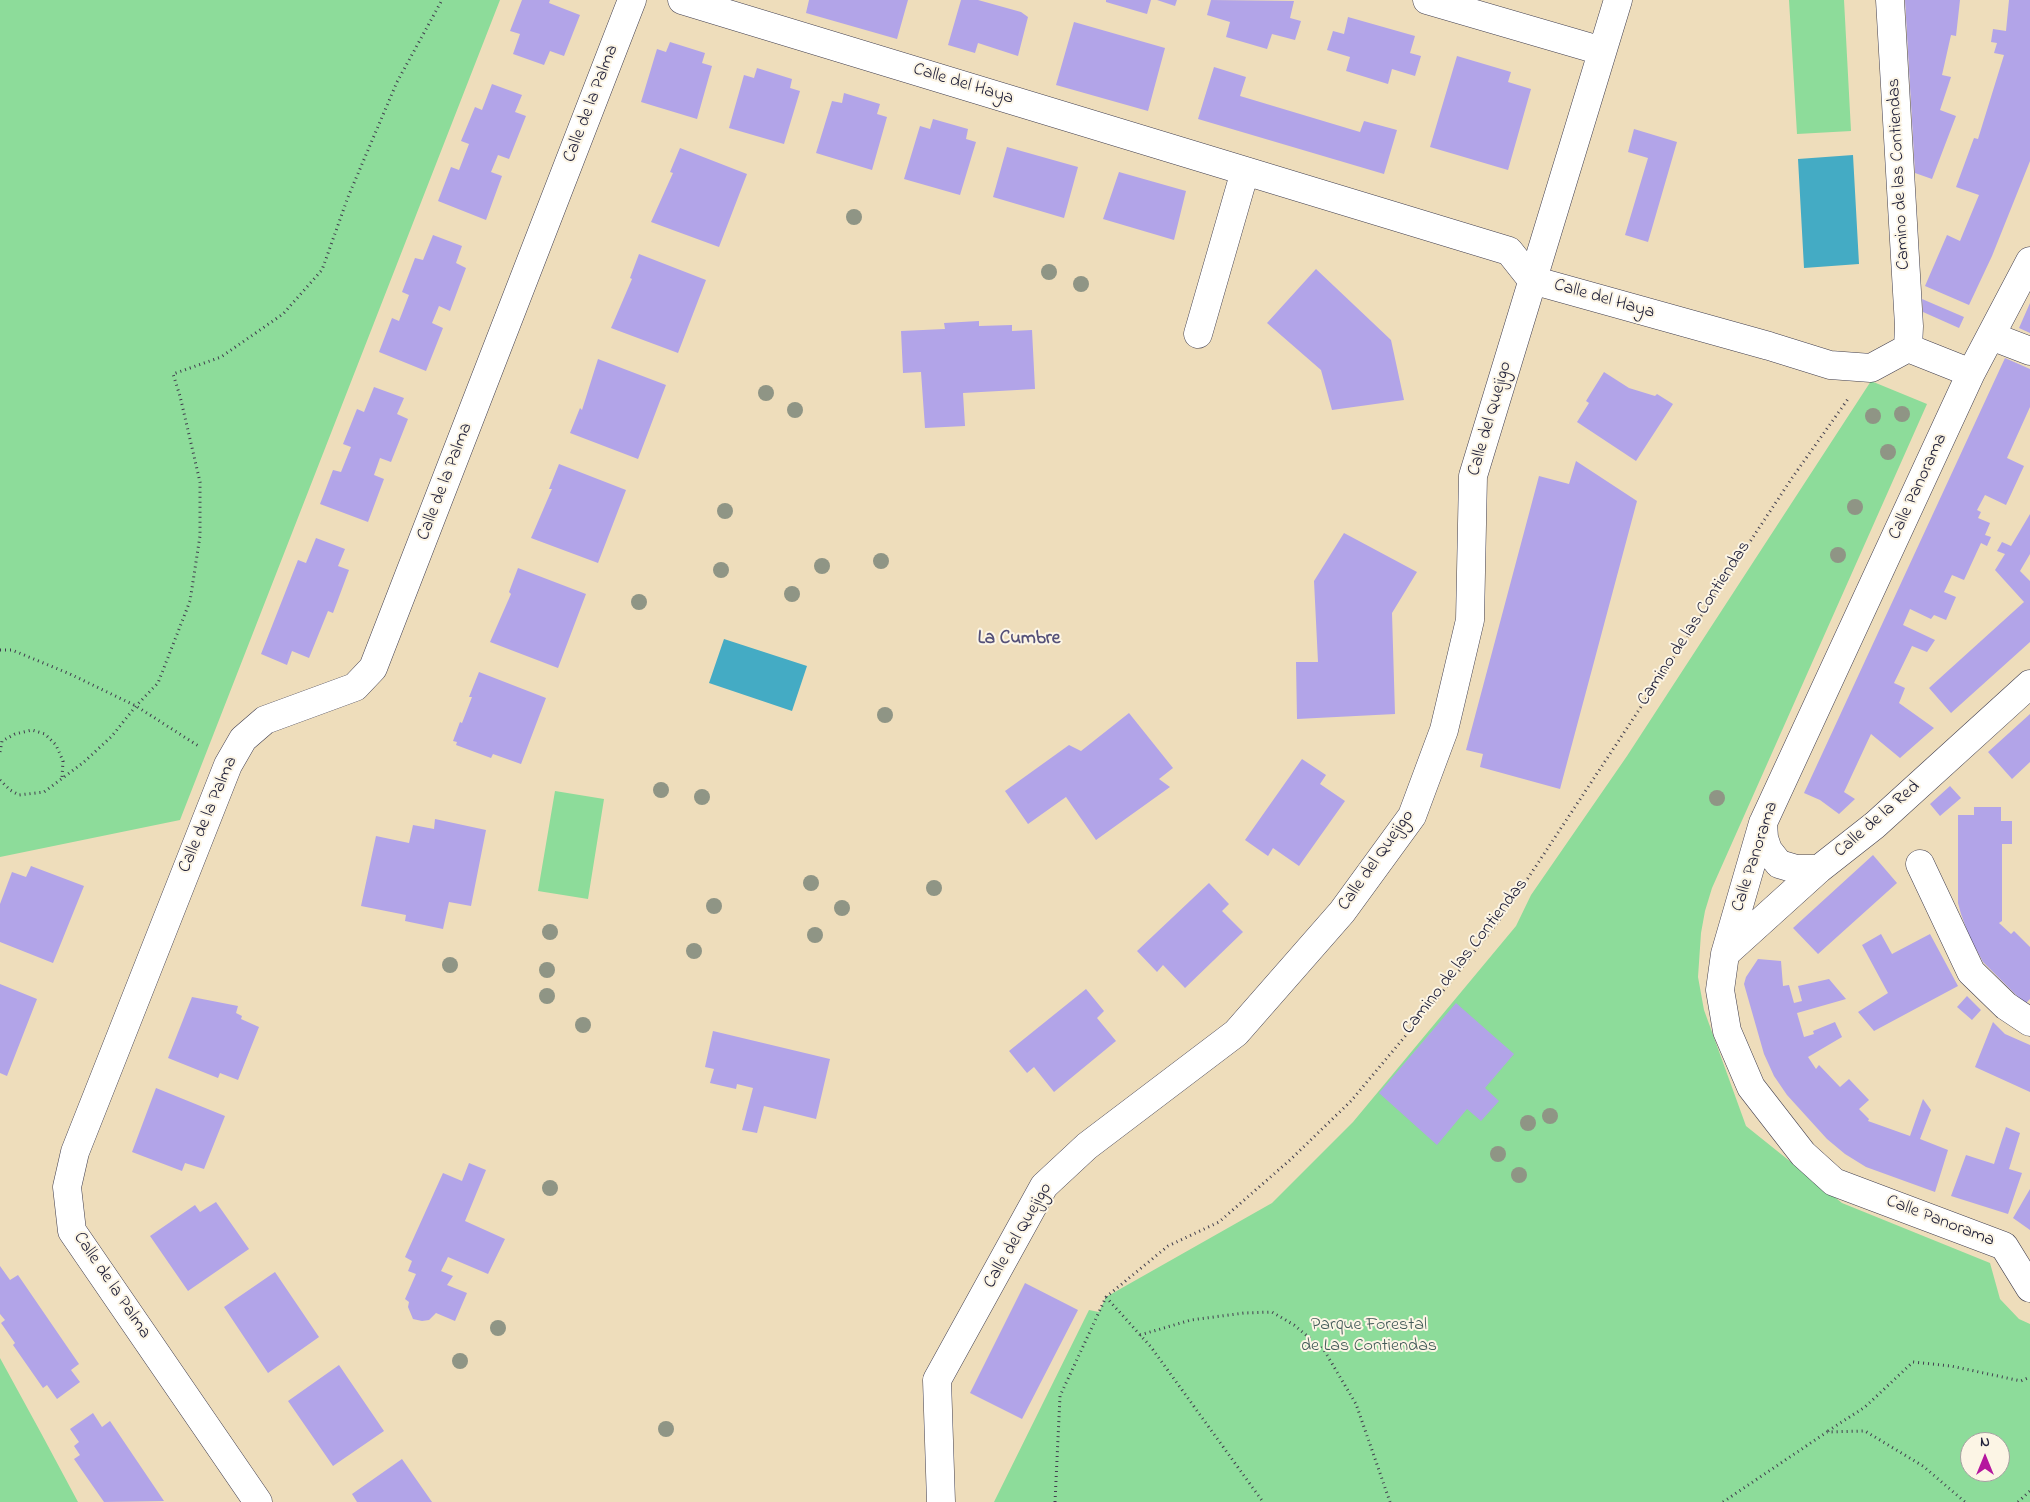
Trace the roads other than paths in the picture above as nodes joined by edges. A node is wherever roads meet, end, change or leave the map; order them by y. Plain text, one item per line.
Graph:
1 (632, 0) edge
2 (682, 0) edge
3 (1427, 0) edge
4 (1618, 0) edge
5 (1890, 0) edge
6 (1602, 51) junction
7 (1245, 171) junction
8 (2030, 261) edge
9 (1532, 280) junction
10 (1198, 334) dead end
11 (1992, 336) junction
12 (1908, 348) junction
13 (2030, 351) edge
14 (1972, 372) junction
15 (2030, 684) edge
16 (1763, 822) junction
17 (1920, 864) dead end
18 (1819, 869) junction
19 (1725, 954) junction
20 (2030, 1022) edge
21 (2030, 1288) edge
22 (258, 1502) edge
23 (941, 1502) edge

1 - 22 street, Calle de la Palma
2 - 7 street, Calle del Haya
3 - 6 street
4 - 6 street, Calle del Quejigo
5 - 12 street, Camino de las Contiendas
6 - 9 street, Calle del Quejigo
7 - 9 street, Calle del Haya
7 - 10 street
8 - 11 street, Calle Panorama
9 - 12 street, Calle del Haya
9 - 23 street, Calle del Quejigo
11 - 13 street
11 - 14 street, Calle Panorama
12 - 14 street
14 - 16 street, Calle Panorama
15 - 18 street, Calle de la Red
16 - 18 street
16 - 19 street, Calle Panorama
17 - 20 street
18 - 19 street, Calle de la Red
19 - 21 street, Calle Panorama

